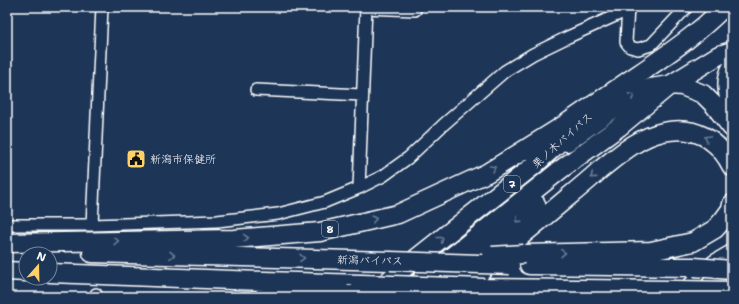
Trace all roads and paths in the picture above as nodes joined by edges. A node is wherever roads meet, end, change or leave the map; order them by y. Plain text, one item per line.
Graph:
1 (102, 7) edge
2 (366, 7) edge
3 (687, 7) edge
4 (724, 7) edge
5 (628, 9) edge
6 (415, 10) dead end
7 (732, 51) edge
8 (732, 67) edge
9 (670, 86) junction
10 (618, 88) junction
11 (256, 90) dead end
12 (362, 95) junction
13 (732, 109) edge
14 (619, 127) junction
15 (732, 128) edge
16 (532, 167) junction
17 (732, 167) edge
18 (359, 188) junction
19 (732, 204) edge
20 (7, 225) edge
21 (92, 225) junction
22 (7, 243) edge
23 (732, 250) edge
24 (7, 251) edge
25 (394, 266) junction
26 (732, 270) edge
27 (7, 271) edge
28 (18, 272) edge
29 (58, 273) edge
30 (428, 279) edge
31 (732, 291) edge
32 (359, 292) edge
33 (675, 294) edge
34 (263, 297) edge
35 (401, 297) edge
36 (455, 297) edge

1 - 21 street
2 - 6 street
2 - 12 street
3 - 5 street
4 - 10 highway, 栗ノ木バイパス / 7
5 - 18 street
7 - 9 highway, 栗ノ木バイパス / 7
8 - 13 highway
9 - 14 highway, 栗ノ木バイパス / 7
9 - 15 highway
16 -> 9 highway
10 - 16 highway, 栗ノ木バイパス / 7
22 -> 10 highway, 8
11 - 12 street
12 - 18 street
14 - 30 highway, 栗ノ木バイパス / 7
14 -> 30 highway
25 -> 16 highway, 栗ノ木バイパス / 7
17 -> 36 highway
18 - 21 street
30 -> 19 highway, bridge
20 - 21 street
23 - 33 street
24 -> 25 highway, 新潟バイパス
25 - 30 highway, 新潟バイパス, bridge
25 - 32 highway, 7
26 - 30 highway, 新潟バイパス, bridge
27 - 28 highway
29 - 32 highway
30 - 32 highway, bridge
30 - 33 highway, 新潟バイパス, bridge
30 - 35 highway
31 - 33 highway, 新潟バイパス, bridge
32 - 34 highway

